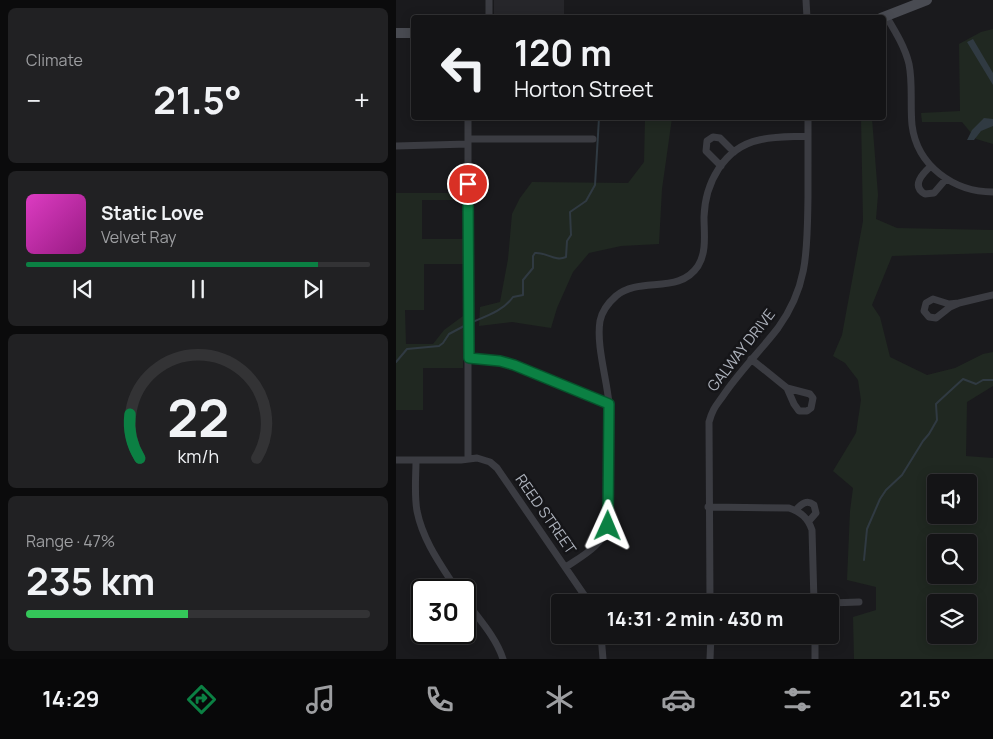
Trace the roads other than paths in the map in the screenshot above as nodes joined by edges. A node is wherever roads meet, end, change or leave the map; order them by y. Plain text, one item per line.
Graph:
1 (489, 0) edge
2 (806, 0) edge
3 (927, 0) edge
4 (489, 15) edge
5 (807, 15) edge
6 (886, 16) edge
7 (886, 20) edge
8 (396, 33) edge
9 (411, 33) edge
10 (468, 120) edge
11 (808, 120) edge
12 (808, 136) junction
13 (593, 139) dead end
14 (468, 142) junction
15 (396, 146) edge
16 (734, 152) junction
17 (721, 166) junction
18 (931, 166) junction
19 (946, 179) junction
20 (993, 192) edge
21 (993, 296) edge
22 (959, 303) dead end
23 (469, 358) junction
24 (751, 360) junction
25 (787, 388) dead end
26 (609, 404) junction
27 (468, 459) junction
28 (396, 460) edge
29 (416, 460) junction
30 (708, 507) junction
31 (796, 510) junction
32 (809, 521) junction
33 (566, 567) junction
34 (451, 579) edge
35 (584, 594) edge
36 (710, 594) edge
37 (814, 594) edge
38 (860, 602) dead end
39 (839, 603) edge
40 (476, 615) edge
41 (602, 644) edge
42 (710, 644) edge
43 (815, 644) edge
44 (503, 659) edge
45 (603, 659) edge
46 (710, 659) edge
47 (815, 659) edge

1 - 4 street
2 - 5 street
3 - 6 street
7 - 18 street
8 - 9 street
10 - 14 street
11 - 12 street, GALWAY DRIVE
12 - 16 street
12 - 24 street, GALWAY DRIVE
13 - 14 street
14 - 15 street
14 - 23 street
16 - 17 street
16 - 17 street
17 - 26 street
18 - 19 street
18 - 19 street
19 - 20 street
21 - 22 street
23 - 26 street
23 - 27 street
24 - 25 street
24 - 30 street, GALWAY DRIVE
26 - 33 street
27 - 29 street, REED STREET
27 - 33 street, REED STREET
28 - 29 street, REED STREET
29 - 34 street
30 - 31 street
30 - 36 street, GALWAY DRIVE
31 - 32 street
31 - 32 street
32 - 37 street
33 - 35 street, REED STREET
38 - 39 street
40 - 44 street
41 - 45 street
42 - 46 street
43 - 47 street

